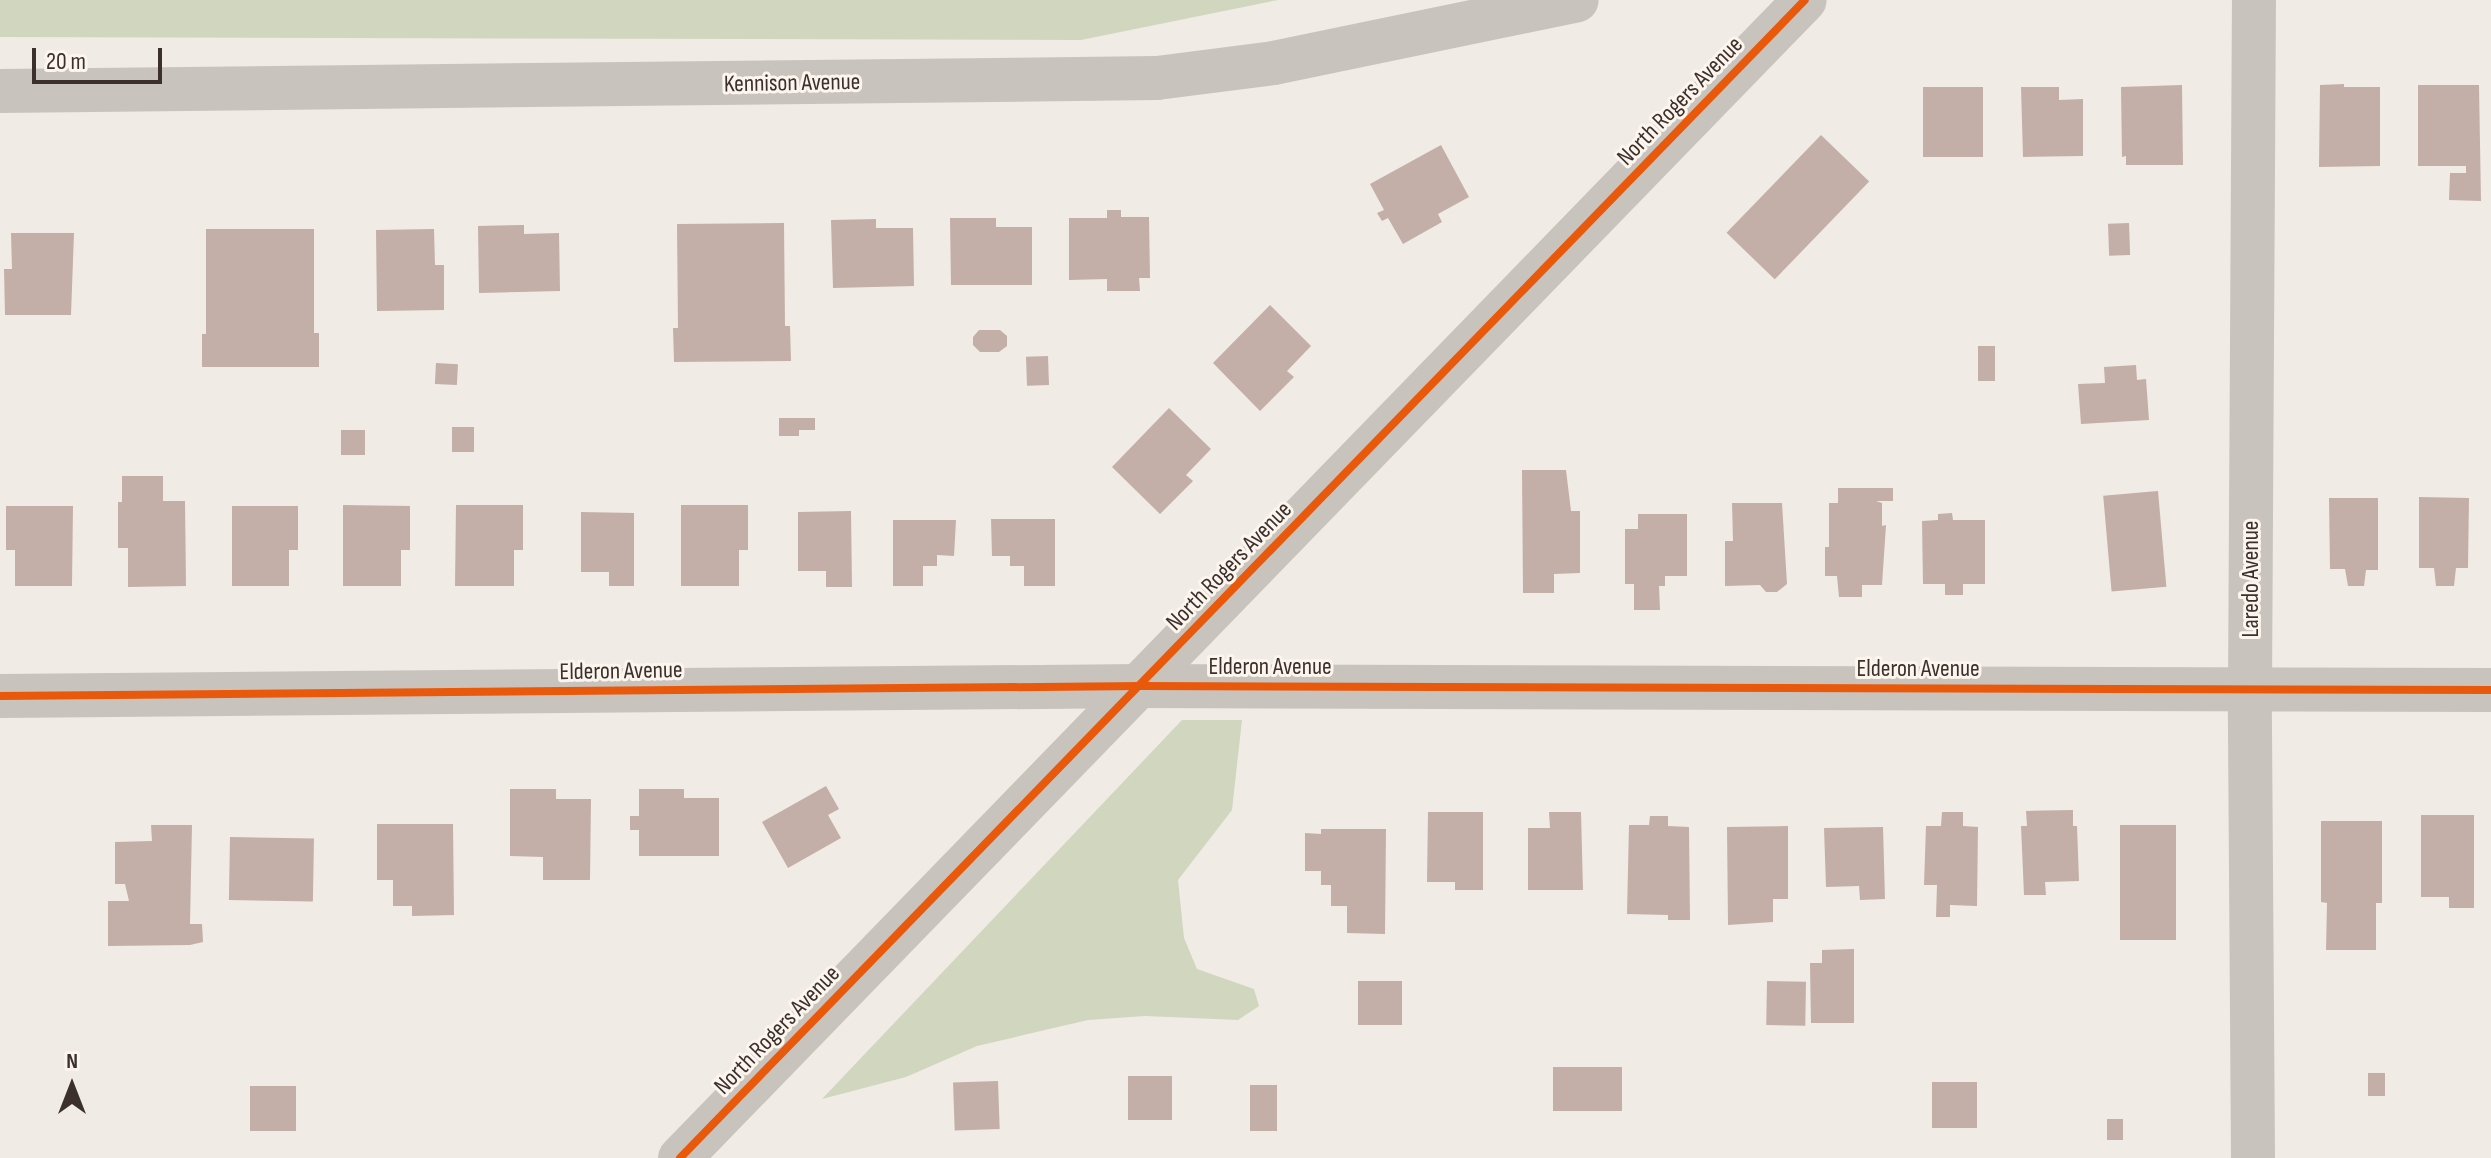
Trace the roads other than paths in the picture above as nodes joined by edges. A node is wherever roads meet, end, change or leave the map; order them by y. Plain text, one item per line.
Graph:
1 (1577, 0) edge
2 (1805, 0) edge
3 (2254, 0) edge
4 (0, 91) edge
5 (1141, 686) junction
6 (2250, 690) junction
7 (2491, 690) edge
8 (0, 696) edge
9 (680, 1158) edge
10 (2253, 1158) edge

1 - 4 street, Kennison Avenue
2 - 5 street, North Rogers Avenue
3 - 6 street, Laredo Avenue
5 - 6 street, Elderon Avenue
5 - 8 street, Elderon Avenue
5 - 9 street, North Rogers Avenue
6 - 7 street, Elderon Avenue
6 - 10 street, Laredo Avenue

